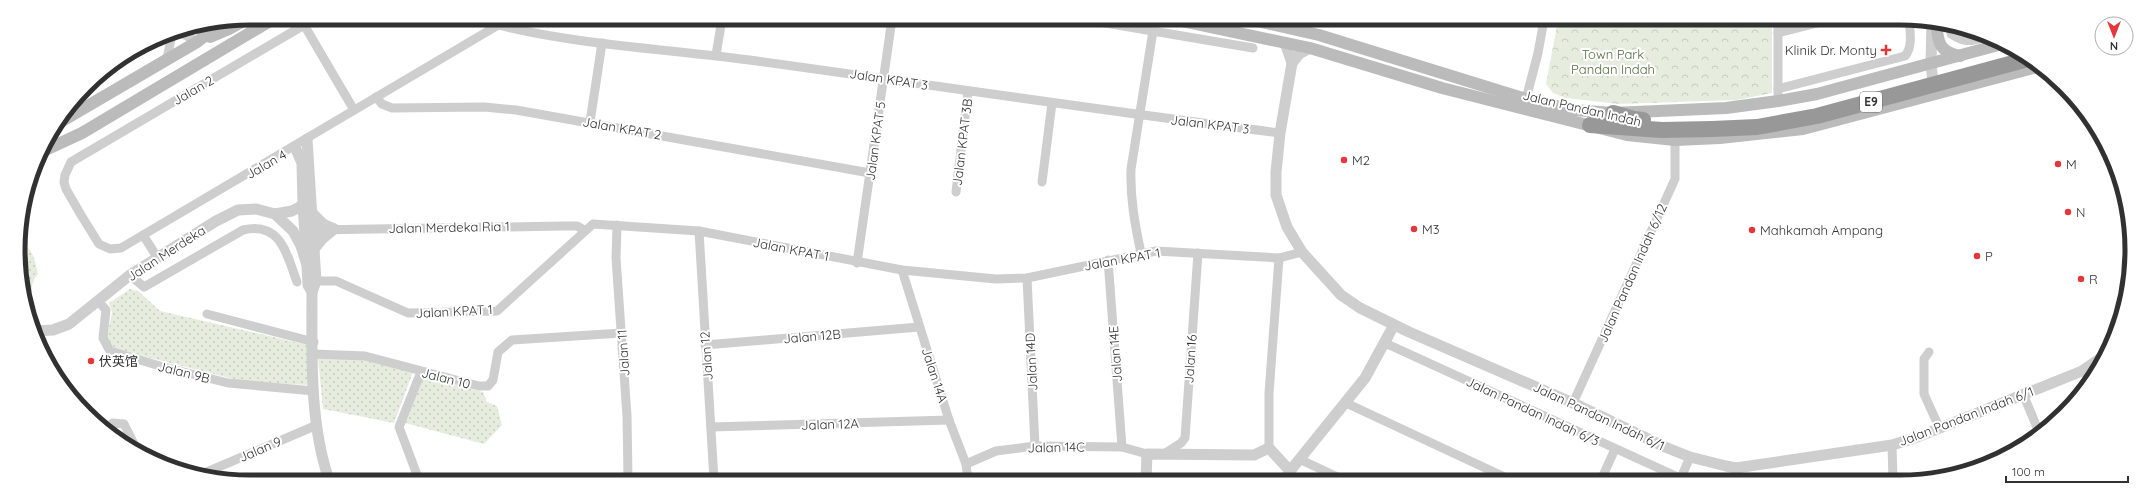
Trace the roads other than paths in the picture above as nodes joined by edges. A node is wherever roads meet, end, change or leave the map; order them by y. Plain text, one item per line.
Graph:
1 (236, 25) edge
2 (263, 25) edge
3 (297, 25) edge
4 (304, 25) edge
5 (498, 25) joint
6 (721, 25) edge
7 (891, 25) edge
8 (1118, 25) edge
9 (1200, 25) edge
10 (1275, 25) edge
11 (1543, 25) edge
12 (1778, 25) edge
13 (1808, 25) edge
14 (1909, 25) edge
15 (1932, 27) edge
16 (215, 28) edge
17 (1937, 28) edge
18 (1153, 31) junction
19 (1951, 31) edge
20 (1778, 33) junction
21 (185, 35) edge
22 (1979, 39) edge
23 (171, 40) edge
24 (197, 42) junction
25 (602, 43) junction
26 (1285, 43) junction
27 (1995, 46) edge
28 (1253, 48) dead end
29 (1310, 48) junction
30 (2010, 54) edge
31 (716, 55) junction
32 (1960, 56) junction
33 (167, 59) junction
34 (2021, 61) edge
35 (1292, 62) junction
36 (1931, 64) junction
37 (2034, 69) edge
38 (176, 77) junction
39 (884, 78) junction
40 (133, 79) junction
41 (1870, 79) junction
42 (1778, 89) junction
43 (968, 92) junction
44 (1934, 95) junction
45 (376, 97) junction
46 (1526, 99) junction
47 (1778, 101) junction
48 (1052, 103) junction
49 (1878, 109) junction
50 (354, 110) junction
51 (1613, 113) junction
52 (1140, 115) junction
53 (68, 117) edge
54 (590, 122) junction
55 (1590, 125) junction
56 (1710, 125) junction
57 (1280, 133) junction
58 (307, 139) junction
59 (1675, 140) junction
60 (295, 147) junction
61 (49, 148) edge
62 (71, 162) joint
63 (870, 173) junction
64 (1042, 182) dead end
65 (956, 192) dead end
66 (302, 205) junction
67 (312, 213) junction
68 (275, 214) junction
69 (617, 225) junction
70 (334, 229) junction
71 (308, 230) junction
72 (584, 230) junction
73 (293, 231) junction
74 (699, 231) junction
75 (144, 235) junction
76 (314, 249) junction
77 (1302, 252) junction
78 (1141, 253) junction
79 (1198, 253) junction
80 (157, 257) junction
81 (1279, 258) junction
82 (1108, 260) junction
83 (857, 263) junction
84 (307, 265) junction
85 (902, 270) junction
86 (130, 275) junction
87 (1027, 278) junction
88 (316, 281) junction
89 (297, 282) dead end
90 (312, 292) junction
91 (98, 301) junction
92 (207, 314) dead end
93 (1394, 325) junction
94 (919, 327) junction
95 (40, 331) edge
96 (622, 333) junction
97 (314, 342) junction
98 (1385, 343) junction
99 (705, 345) junction
100 (1929, 352) dead end
101 (314, 354) junction
102 (2095, 362) edge
103 (422, 372) junction
104 (314, 391) junction
105 (2023, 394) junction
106 (1346, 403) junction
107 (1573, 403) junction
108 (949, 420) junction
109 (317, 425) junction
110 (109, 426) edge
111 (711, 427) junction
112 (1939, 427) junction
113 (2037, 429) edge
114 (133, 442) edge
115 (1892, 445) junction
116 (1035, 446) junction
117 (1122, 447) junction
118 (1269, 448) junction
119 (1615, 449) junction
120 (1147, 454) junction
121 (1164, 454) junction
122 (1690, 457) junction
123 (1299, 459) junction
124 (966, 464) junction
125 (208, 471) edge
126 (1290, 471) junction
127 (327, 475) edge
128 (417, 475) edge
129 (628, 475) edge
130 (714, 475) edge
131 (967, 475) edge
132 (1146, 475) edge
133 (1286, 475) edge
134 (1333, 475) edge
135 (1500, 475) edge
136 (1603, 475) edge
137 (1671, 475) edge
138 (1682, 475) edge
139 (1893, 475) edge

1 - 24 main road
2 - 38 main road
3 - 62 street, Jalan 2
4 - 50 street
5 - 25 street, Jalan KPAT 3
5 - 45 street, Jalan 4
6 - 31 street
7 - 39 street, Jalan KPAT 5
8 - 18 street
9 - 26 main road, Jalan Pandan Indah
10 - 46 main road, Jalan Pandan Indah
11 - 46 street
12 - 20 street
13 - 20 street
14 - 42 street
15 - 36 street
16 - 24 main road
17 - 32 main road
18 - 28 street
18 - 52 street
19 - 22 street
20 - 42 street
21 - 24 street
23 - 33 street
24 - 33 main road
25 - 31 street, Jalan KPAT 3
25 - 54 street
26 - 29 main road, Jalan Pandan Indah
26 - 35 street, Jalan Pandan Indah 6/1
27 - 32 main road, Jalan Pandan Indah
29 - 35 street
29 - 55 main road, Jalan Pandan Indah
30 - 56 highway, E9
31 - 39 street, Jalan KPAT 3
32 - 36 main road, Jalan Pandan Indah
33 - 40 main road
34 - 56 highway, E9, bridge
35 - 57 street, Jalan Pandan Indah 6/1
36 - 41 main road, Jalan Pandan Indah
36 - 44 street
37 - 44 main road, Jalan Pandan Indah
38 - 40 main road
38 - 61 main road
39 - 43 street, Jalan KPAT 3
39 - 63 street, Jalan KPAT 5
40 - 53 main road
41 - 47 main road, Jalan Pandan Indah
41 - 49 main road
42 - 47 street
43 - 48 street, Jalan KPAT 3
43 - 65 street, Jalan KPAT 3B
44 - 49 main road, Jalan Pandan Indah
45 - 50 street, Jalan 4
45 - 54 street, Jalan KPAT 2
46 - 51 main road, Jalan Pandan Indah
47 - 51 main road, Jalan Pandan Indah
48 - 52 street, Jalan KPAT 3
48 - 64 street
49 - 59 main road, Jalan Pandan Indah
50 - 58 street, Jalan 4
51 - 56 highway, E9
52 - 57 street, Jalan KPAT 3
52 - 78 street
54 - 63 street, Jalan KPAT 2
55 - 56 highway, E9
55 - 59 main road, Jalan Pandan Indah
57 - 77 street, Jalan Pandan Indah 6/1
58 - 60 street, Jalan 4
58 - 67 street
59 - 107 street, Jalan Pandan Indah 6/12
60 - 66 street
60 - 75 street, Jalan 4
62 - 75 street, Jalan 4
63 - 83 street, Jalan KPAT 5
66 - 68 street
66 - 71 street
67 - 70 street
67 - 71 street
68 - 73 street, Jalan Merdeka
68 - 80 street, Jalan Merdeka
69 - 72 street, Jalan KPAT 1
69 - 74 street, Jalan KPAT 1
69 - 96 street, Jalan 11
70 - 71 street, Jalan Merdeka Ria 1
70 - 72 street, Jalan Merdeka Ria 1
70 - 76 street
71 - 73 street
71 - 76 street
71 - 84 street
72 - 88 street, Jalan KPAT 1
73 - 84 street
74 - 83 street, Jalan KPAT 1
74 - 99 street, Jalan 12
75 - 80 street
76 - 88 street
77 - 81 street, Jalan KPAT 1
77 - 93 street, Jalan Pandan Indah 6/1
78 - 79 street, Jalan KPAT 1
78 - 82 street, Jalan KPAT 1
79 - 81 street, Jalan KPAT 1
79 - 121 street, Jalan 16
80 - 86 street, Jalan Merdeka
81 - 118 street
82 - 87 street, Jalan KPAT 1
82 - 117 street, Jalan 14E
83 - 85 street, Jalan KPAT 1
84 - 90 street
85 - 87 street, Jalan KPAT 1
85 - 94 street, Jalan 14A
86 - 89 street
86 - 91 street, Jalan Merdeka
87 - 116 street, Jalan 14D
88 - 90 street
90 - 97 street
91 - 95 street, Jalan Merdeka
91 - 104 street, Jalan 9B
92 - 97 street
93 - 98 street
93 - 107 street, Jalan Pandan Indah 6/1
94 - 99 street, Jalan 12B
94 - 108 street, Jalan 14A
96 - 103 street, Jalan 10
96 - 129 street, Jalan 11
97 - 101 street
98 - 106 street
98 - 119 street, Jalan Pandan Indah 6/3
99 - 111 street, Jalan 12
100 - 112 street
101 - 103 street, Jalan 10
101 - 104 street
102 - 105 street, Jalan Pandan Indah 6/1
103 - 128 street
104 - 109 street
105 - 112 street, Jalan Pandan Indah 6/1
105 - 113 street
106 - 123 street
106 - 135 street
107 - 122 street, Jalan Pandan Indah 6/1
108 - 111 street, Jalan 12A
108 - 124 street, Jalan 14A
109 - 125 street, Jalan 9
109 - 127 street
110 - 114 street
111 - 130 street, Jalan 12
112 - 115 street, Jalan Pandan Indah 6/1
115 - 122 street, Jalan Pandan Indah 6/1
115 - 139 street
116 - 117 street, Jalan 14C
116 - 124 street, Jalan 14C
117 - 120 street, Jalan 14C
118 - 121 street
118 - 126 street
119 - 136 street
119 - 137 street, Jalan Pandan Indah 6/3
120 - 121 street
120 - 132 street
122 - 138 street
123 - 126 street
123 - 134 street
124 - 131 street, Jalan 14A
126 - 133 street

